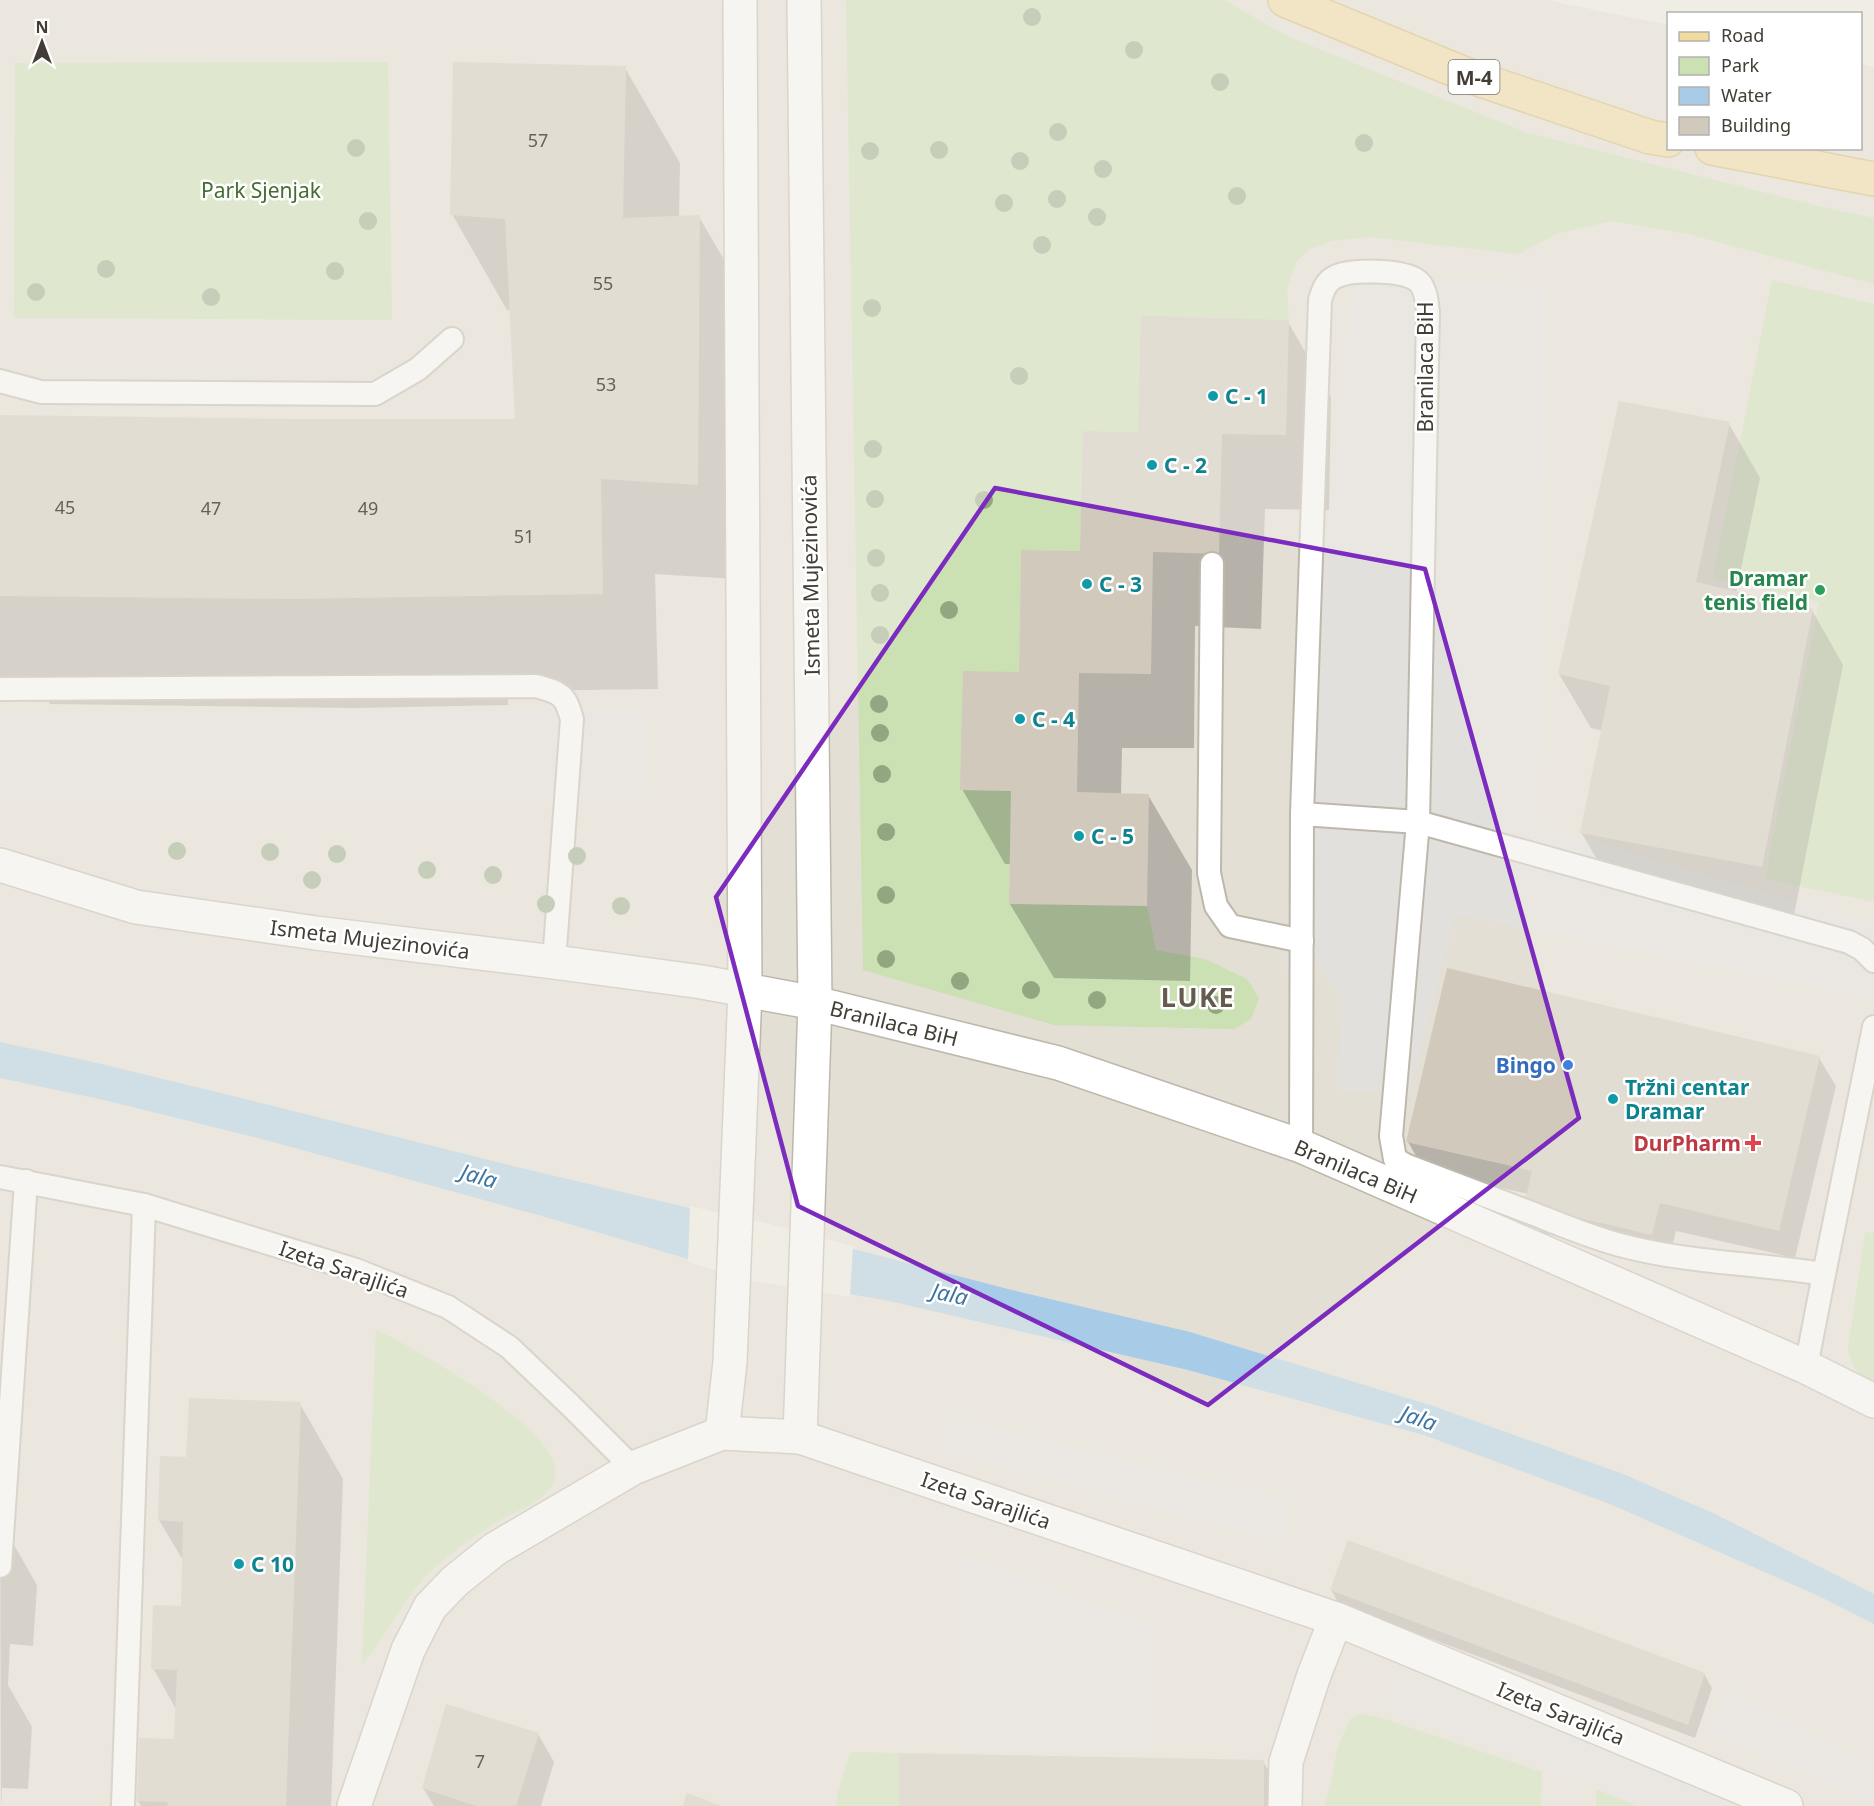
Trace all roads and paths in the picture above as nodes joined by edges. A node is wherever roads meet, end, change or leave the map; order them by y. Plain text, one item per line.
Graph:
1 (740, 0) edge
2 (804, 0) edge
3 (1285, 0) edge
4 (1667, 140) edge
5 (1722, 150) edge
6 (1874, 179) edge
7 (452, 339) dead end
8 (0, 381) edge
9 (1212, 564) dead end
10 (0, 689) edge
11 (1302, 814) junction
12 (1418, 822) junction
13 (0, 865) edge
14 (1302, 941) junction
15 (1874, 961) edge
16 (554, 962) junction
17 (745, 991) junction
18 (815, 1003) junction
19 (1874, 1027) edge
20 (1301, 1146) junction
21 (0, 1177) edge
22 (26, 1181) junction
23 (144, 1205) junction
24 (1824, 1274) junction
25 (1806, 1367) junction
26 (1874, 1401) edge
27 (722, 1433) junction
28 (800, 1437) junction
29 (633, 1468) junction
30 (0, 1566) edge
31 (1336, 1619) junction
32 (123, 1806) edge
33 (354, 1806) edge
34 (1285, 1806) edge
35 (1786, 1806) edge

1 - 17 street
2 - 18 street, Ismeta Mujezinovića
3 - 4 main road, M-4
5 - 6 main road
7 - 8 lane
9 - 14 lane
10 - 16 lane
11 - 12 lane
11 - 12 lane, Branilaca BiH
11 - 14 lane
12 - 15 lane
12 - 24 lane
13 - 16 street, Ismeta Mujezinovića
14 - 20 lane
16 - 17 street, Ismeta Mujezinovića
17 - 18 street, Branilaca BiH
17 - 27 street
18 - 20 street, Branilaca BiH
18 - 28 street, Ismeta Mujezinovića
19 - 24 lane
20 - 25 street, Branilaca BiH
21 - 22 lane, Izeta Sarajlića
22 - 23 lane, Izeta Sarajlića
22 - 30 lane
23 - 29 lane, Izeta Sarajlića
23 - 32 lane
24 - 25 lane
25 - 26 street, Branilaca BiH
27 - 28 street, Izeta Sarajlića
27 - 29 street, Izeta Sarajlića
28 - 31 street, Izeta Sarajlića
29 - 33 street, Izeta Sarajlića
31 - 34 street
31 - 35 street, Izeta Sarajlića

